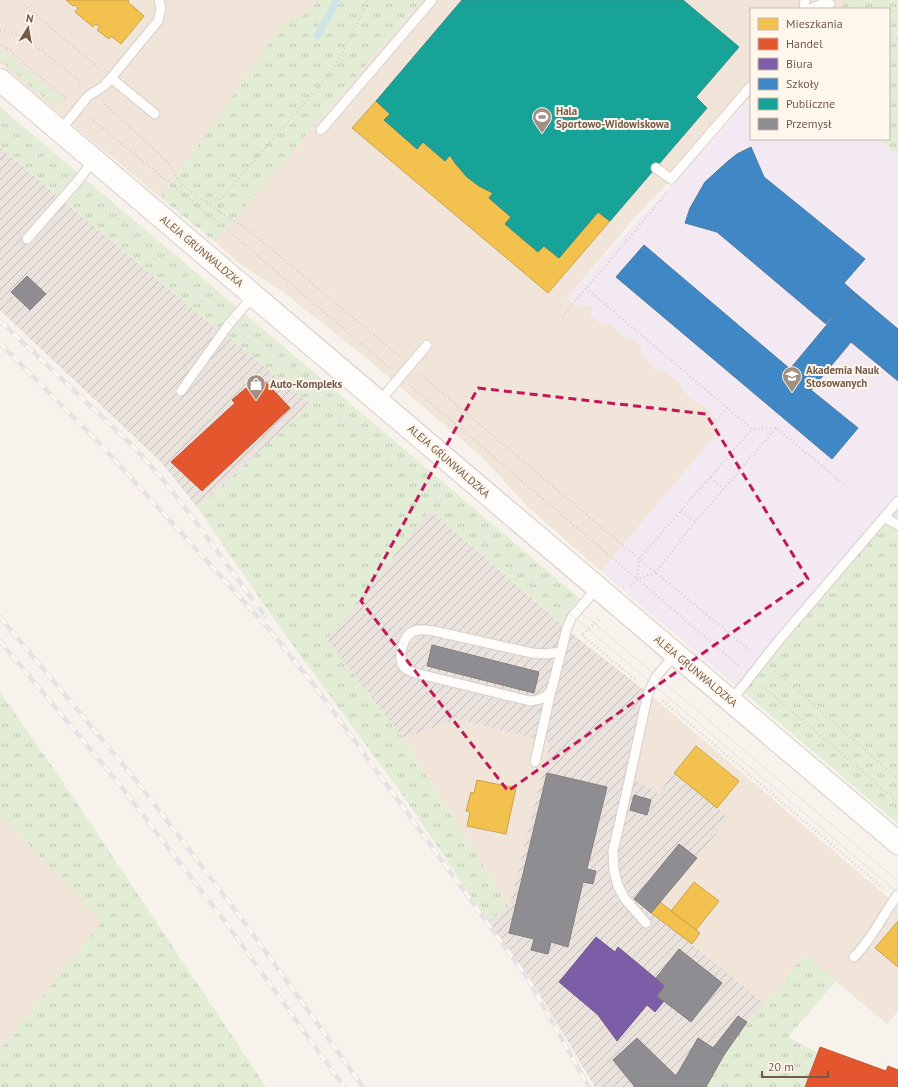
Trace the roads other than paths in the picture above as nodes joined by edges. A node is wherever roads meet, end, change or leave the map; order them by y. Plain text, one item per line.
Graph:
1 (159, 0) edge
2 (432, 0) edge
3 (822, 0) edge
4 (812, 8) edge
5 (111, 78) junction
6 (0, 80) edge
7 (750, 87) edge
8 (155, 114) dead end
9 (321, 130) dead end
10 (60, 131) junction
11 (94, 160) junction
12 (656, 168) dead end
13 (27, 239) dead end
14 (254, 295) junction
15 (427, 345) dead end
16 (181, 391) dead end
17 (379, 402) junction
18 (898, 500) edge
19 (884, 517) junction
20 (898, 525) edge
21 (597, 588) junction
22 (560, 652) junction
23 (675, 654) junction
24 (552, 688) junction
25 (731, 701) junction
26 (535, 762) dead end
27 (898, 843) edge
28 (896, 897) edge
29 (646, 923) dead end
30 (854, 957) dead end

1 - 5 lane
2 - 9 lane
3 - 4 lane
5 - 8 lane
5 - 10 lane
6 - 10 main road, ALEJA GRUNWALDZKA
7 - 12 lane
10 - 11 main road, ALEJA GRUNWALDZKA
11 - 13 lane
11 - 14 main road, ALEJA GRUNWALDZKA
14 - 16 lane
14 - 17 main road, ALEJA GRUNWALDZKA
15 - 17 lane
17 - 21 main road, ALEJA GRUNWALDZKA
18 - 19 lane
19 - 20 lane
19 - 25 lane
21 - 22 lane
21 - 23 main road, ALEJA GRUNWALDZKA
22 - 24 lane
22 - 24 lane
23 - 25 main road, ALEJA GRUNWALDZKA
23 - 29 lane
24 - 26 lane
25 - 27 main road, ALEJA GRUNWALDZKA
28 - 30 lane

